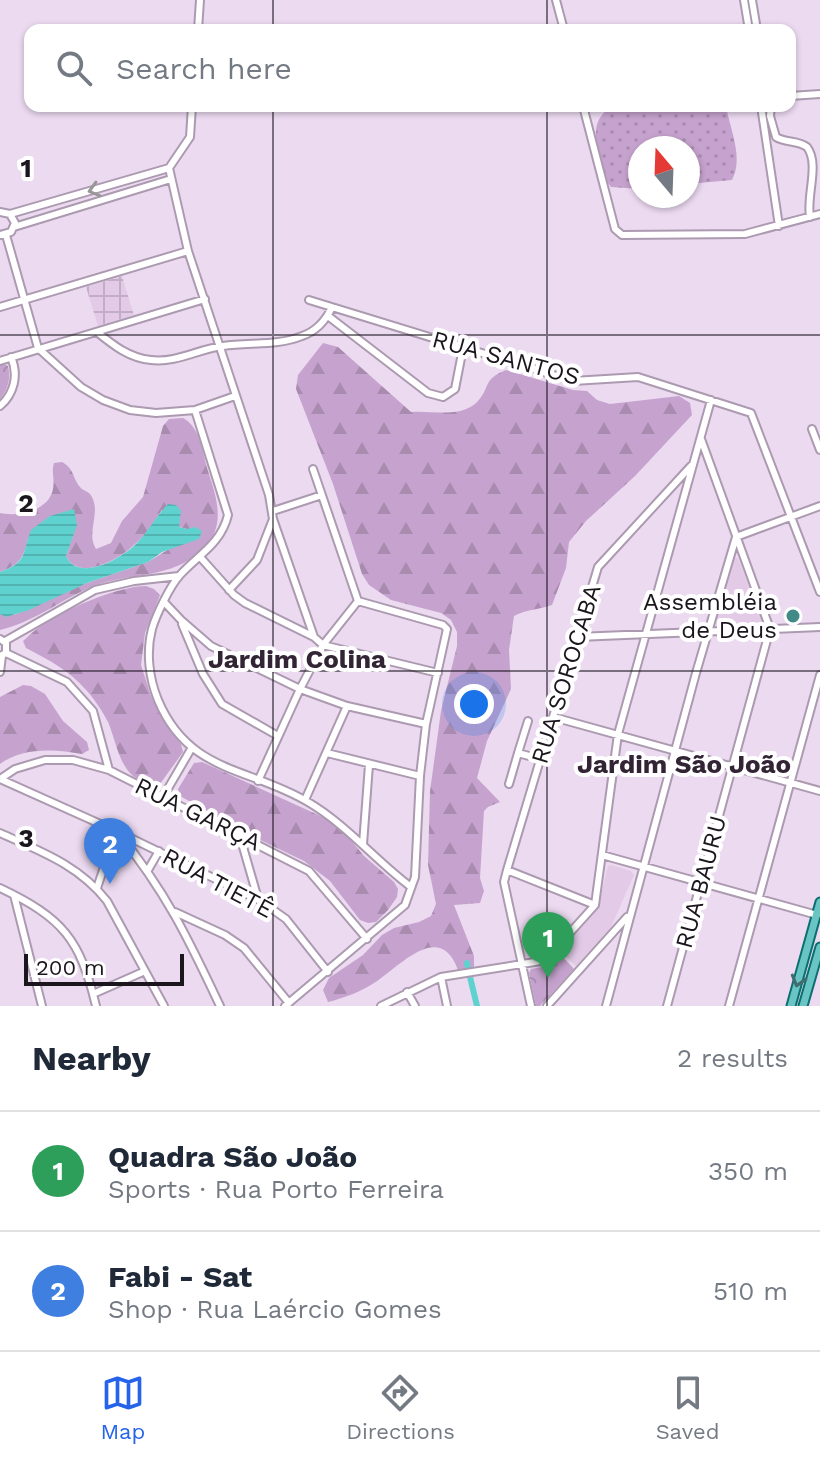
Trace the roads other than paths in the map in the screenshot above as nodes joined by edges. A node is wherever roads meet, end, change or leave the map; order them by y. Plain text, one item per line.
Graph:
1 (200, 0) edge
2 (556, 0) edge
3 (744, 0) edge
4 (752, 0) edge
5 (198, 24) edge
6 (562, 24) edge
7 (748, 24) edge
8 (756, 24) edge
9 (820, 94) edge
10 (796, 96) edge
11 (192, 112) edge
12 (585, 112) edge
13 (762, 112) edge
14 (770, 112) edge
15 (169, 168) junction
16 (171, 179) junction
17 (0, 212) edge
18 (10, 214) junction
19 (820, 214) edge
20 (810, 217) junction
21 (779, 226) junction
22 (14, 227) junction
23 (3, 235) edge
24 (188, 251) junction
25 (205, 299) junction
26 (25, 300) junction
27 (309, 300) dead end
28 (0, 307) edge
29 (332, 307) junction
30 (328, 316) junction
31 (97, 332) junction
32 (220, 346) junction
33 (38, 348) junction
34 (463, 348) junction
35 (11, 357) junction
36 (0, 361) edge
37 (235, 396) junction
38 (711, 400) junction
39 (0, 406) edge
40 (195, 410) junction
41 (812, 429) dead end
42 (701, 439) junction
43 (820, 450) edge
44 (694, 463) junction
45 (313, 469) dead end
46 (322, 495) junction
47 (820, 506) edge
48 (273, 515) junction
49 (791, 517) junction
50 (736, 537) junction
51 (264, 545) junction
52 (283, 545) junction
53 (201, 558) junction
54 (179, 576) junction
55 (229, 590) junction
56 (820, 592) edge
57 (358, 601) junction
58 (165, 603) junction
59 (181, 620) junction
60 (820, 627) edge
61 (770, 629) junction
62 (708, 631) junction
63 (647, 635) junction
64 (314, 637) junction
65 (577, 637) junction
66 (2, 640) edge
67 (323, 645) junction
68 (211, 646) junction
69 (3, 655) edge
70 (195, 655) junction
71 (0, 672) edge
72 (438, 673) junction
73 (820, 675) edge
74 (300, 689) junction
75 (347, 706) junction
76 (553, 717) junction
77 (528, 721) dead end
78 (426, 724) junction
79 (618, 734) junction
80 (278, 736) junction
81 (191, 749) junction
82 (675, 751) junction
83 (327, 753) junction
84 (518, 753) junction
85 (540, 759) junction
86 (369, 765) junction
87 (733, 766) junction
88 (109, 770) junction
89 (420, 776) junction
90 (0, 779) edge
91 (258, 781) junction
92 (791, 782) junction
93 (509, 784) dead end
94 (820, 791) edge
95 (163, 797) junction
96 (305, 800) junction
97 (116, 831) junction
98 (0, 833) edge
99 (239, 833) junction
100 (363, 844) junction
101 (159, 851) junction
102 (602, 855) junction
103 (644, 867) junction
104 (148, 870) junction
105 (507, 870) junction
106 (701, 883) junction
107 (411, 887) junction
108 (0, 888) edge
109 (97, 888) junction
110 (14, 895) junction
111 (758, 899) junction
112 (259, 900) junction
113 (820, 902) edge
114 (595, 905) junction
115 (175, 912) junction
116 (629, 915) junction
117 (817, 915) junction
118 (202, 924) junction
119 (188, 938) junction
120 (367, 939) junction
121 (820, 947) edge
122 (522, 964) junction
123 (145, 971) junction
124 (328, 972) junction
125 (441, 977) junction
126 (407, 992) junction
127 (93, 994) junction
128 (287, 1005) edge
129 (42, 1006) edge
130 (96, 1006) edge
131 (164, 1006) edge
132 (220, 1006) edge
133 (381, 1006) edge
134 (415, 1006) edge
135 (447, 1006) edge
136 (531, 1006) edge
137 (547, 1006) edge
138 (606, 1006) edge
139 (667, 1006) edge
140 (729, 1006) edge
141 (791, 1006) edge
142 (803, 1006) edge

1 - 5 street
2 - 6 street
3 - 7 street
4 - 8 street
9 - 10 street
11 - 15 street
12 - 21 street
13 - 21 street
14 - 20 street
15 - 16 street
15 -> 18 street
16 - 22 street
16 - 24 street
17 - 18 street
18 - 22 street
19 - 20 street
20 - 21 street
22 - 23 street
23 - 26 street
24 - 25 street
24 - 26 street
25 - 31 street
25 - 32 street
26 - 28 street
26 - 33 street
27 - 29 street, RUA SANTOS
29 - 30 street
29 - 34 street, RUA SANTOS
30 - 32 street
30 - 34 street
31 - 32 street
31 - 33 street
32 - 37 street
33 - 35 street
33 - 40 street
34 - 38 street, RUA SANTOS
35 - 36 street
35 - 39 street
37 - 40 street
37 - 48 street
38 - 42 street
38 - 49 street, RUA SANTOS
40 - 53 street
41 - 43 street
42 - 44 street
42 - 50 street
44 - 63 street
44 - 65 street, RUA SOROCABA
45 - 46 street
46 - 48 street
46 - 57 street
47 - 49 street
48 - 51 street
48 - 52 street
49 - 50 street
49 - 56 street
50 - 61 street
50 - 62 street
51 - 52 street
51 - 55 street
52 - 64 street
53 - 54 street
53 - 55 street
54 - 58 street
54 - 66 street
55 - 64 street
57 - 67 street
57 - 72 street
58 - 59 street
58 - 81 street
59 - 68 street
59 - 70 street
60 - 61 street
61 - 62 street
61 - 87 street, RUA BAURU
62 - 63 street
62 - 82 street
63 - 65 street
63 - 79 street
64 - 67 street
65 - 76 street, RUA SOROCABA
66 - 69 street
67 - 72 street
67 - 74 street
68 - 70 street
68 - 74 street
69 - 71 street
69 - 88 street
70 - 80 street
72 - 78 street
73 - 92 street
74 - 75 street
74 - 80 street
75 - 78 street
75 - 83 street
76 - 79 street
76 - 85 street, RUA SOROCABA
77 - 84 street
78 - 89 street
79 - 82 street
79 - 102 street
80 - 91 street
81 - 91 street
81 - 95 street
82 - 87 street
82 - 103 street
83 - 86 street
83 - 96 street
84 - 85 street
84 - 93 street
85 - 105 street, RUA SOROCABA
86 - 89 street
86 - 100 street
87 - 92 street
87 - 106 street, RUA BAURU
88 - 90 street, RUA GARÇA
88 - 95 street, RUA GARÇA
89 - 107 street
90 - 97 street, RUA TIETÊ
91 - 96 street
92 - 94 street
92 - 111 street
95 - 99 street, RUA GARÇA
96 - 100 street
97 - 101 street, RUA TIETÊ
97 - 104 street
97 - 109 street
98 - 109 street
99 - 112 street
99 - 120 street, RUA GARÇA
100 - 107 street
101 - 104 street
101 - 112 street, RUA TIETÊ
102 - 103 street
102 - 114 street
103 - 106 street
103 - 116 street
104 - 115 street
105 - 114 street
105 - 122 street
106 - 111 street
106 - 139 street, RUA BAURU
107 - 120 street
108 - 110 street
109 - 123 street
110 - 127 street
110 - 129 street
111 - 117 street
111 - 140 street
112 - 124 street, RUA TIETÊ
113 - 117 main road
114 - 122 street
115 - 118 street
115 - 119 street
116 - 137 street
116 - 138 street
117 -> 141 main road
118 - 119 street
118 - 128 street
119 - 132 street
120 - 124 street
121 - 142 main road
122 - 125 street
122 - 136 street
123 - 127 street
123 - 131 street
124 - 128 street
125 - 126 street
125 - 135 street
126 - 133 street
126 - 134 street
127 - 130 street

